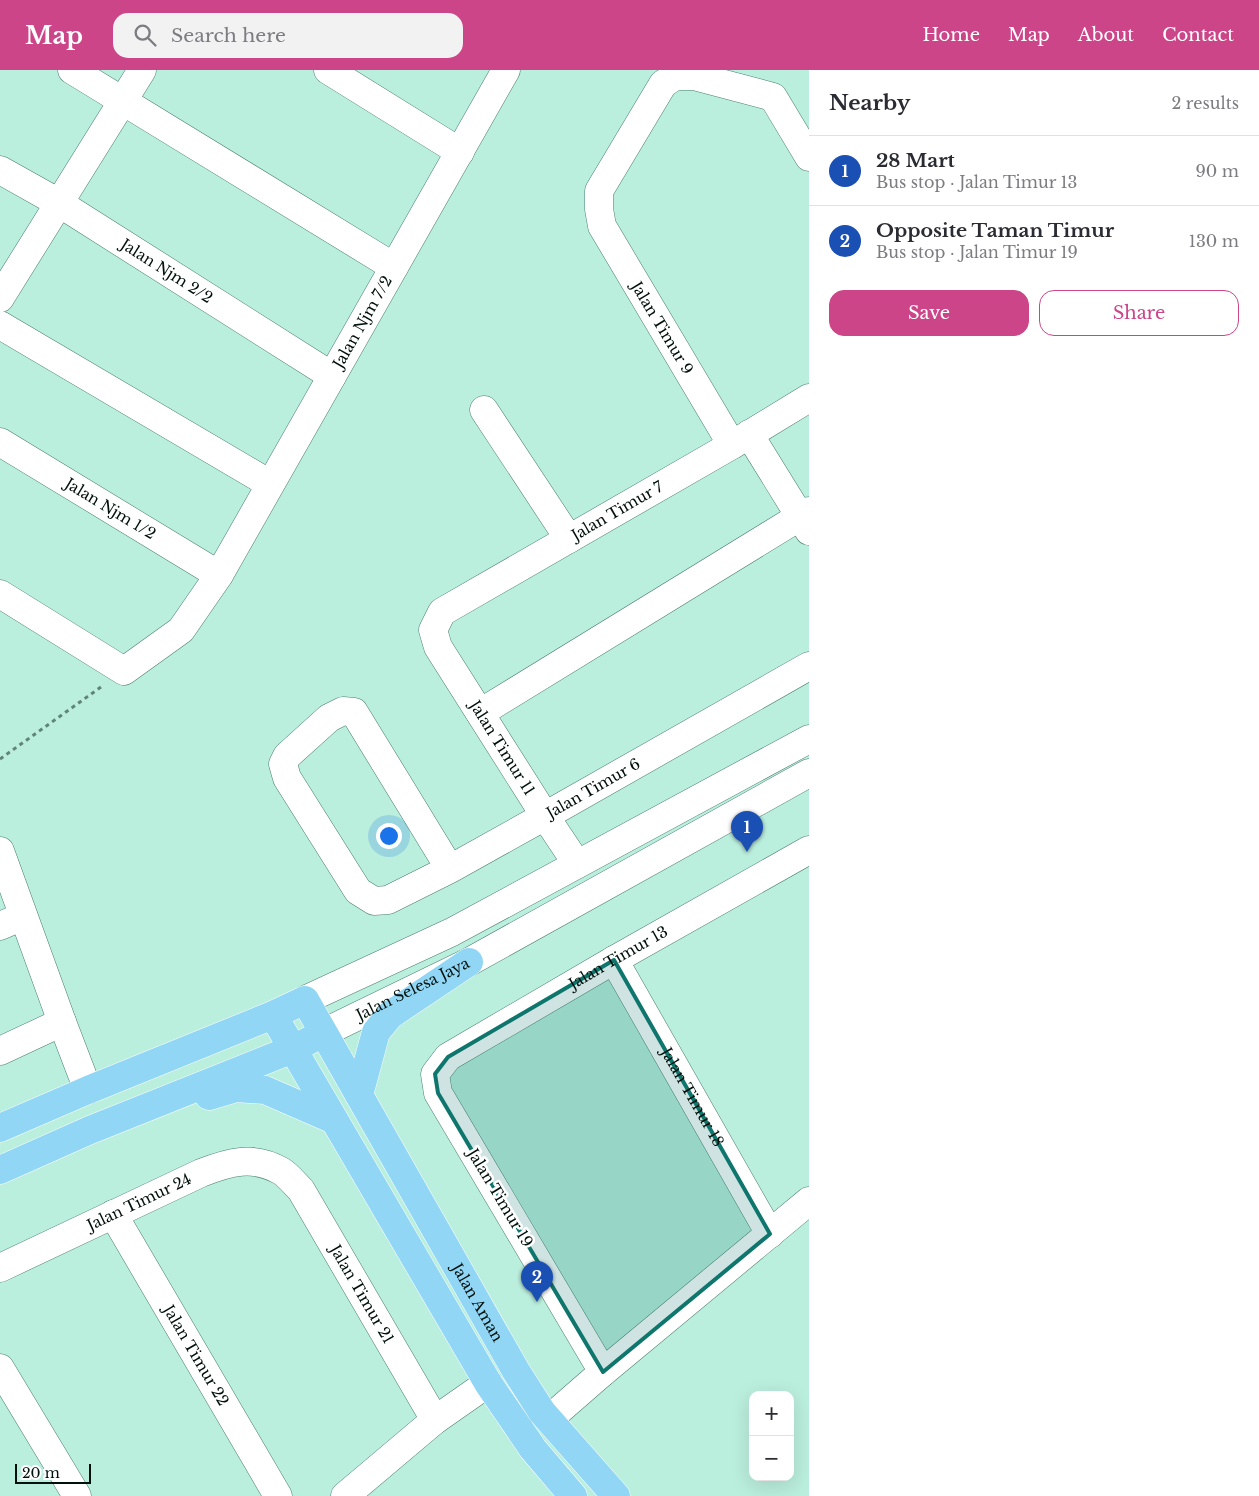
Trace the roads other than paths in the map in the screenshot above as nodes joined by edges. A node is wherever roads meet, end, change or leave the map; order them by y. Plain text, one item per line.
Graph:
1 (72, 70) edge
2 (142, 70) edge
3 (328, 70) edge
4 (506, 70) edge
5 (122, 101) junction
6 (460, 152) junction
7 (809, 156) edge
8 (0, 170) edge
9 (59, 203) junction
10 (394, 267) junction
11 (0, 298) edge
12 (0, 325) edge
13 (332, 376) junction
14 (809, 398) edge
15 (484, 410) dead end
16 (740, 440) junction
17 (0, 442) edge
18 (270, 484) junction
19 (806, 519) edge
20 (569, 539) junction
21 (219, 576) junction
22 (0, 594) edge
23 (433, 630) joint
24 (809, 666) edge
25 (480, 713) junction
26 (809, 739) edge
27 (809, 773) edge
28 (545, 816) junction
29 (0, 852) edge
30 (806, 860) edge
31 (577, 864) junction
32 (450, 869) junction
33 (12, 921) edge
34 (614, 960) junction
35 (469, 962) junction
36 (305, 1000) junction
37 (273, 1015) junction
38 (62, 1022) junction
39 (323, 1033) junction
40 (293, 1049) junction
41 (0, 1051) edge
42 (435, 1074) joint
43 (88, 1090) junction
44 (359, 1095) junction
45 (334, 1120) junction
46 (0, 1128) edge
47 (90, 1130) junction
48 (0, 1170) edge
49 (282, 1172) joint
50 (809, 1201) edge
51 (113, 1214) junction
52 (770, 1234) junction
53 (0, 1268) edge
54 (0, 1368) edge
55 (602, 1372) junction
56 (488, 1383) junction
57 (549, 1419) junction
58 (435, 1420) junction
59 (77, 1496) edge
60 (278, 1496) edge
61 (346, 1496) edge
62 (573, 1496) edge
63 (616, 1496) edge

1 - 5 street
2 - 5 street
3 - 6 street
4 - 6 street, Jalan Njm 7/2
5 - 9 street
5 - 10 street
6 - 10 street, Jalan Njm 7/2
7 - 16 street, Jalan Timur 9
8 - 9 street, Jalan Njm 2/2
9 - 11 street
9 - 13 street, Jalan Njm 2/2
10 - 13 street, Jalan Njm 7/2
12 - 18 street
13 - 18 street, Jalan Njm 7/2
14 - 16 street, Jalan Timur 7
15 - 20 street
16 - 19 street, Jalan Timur 9
16 - 20 street, Jalan Timur 7
17 - 21 street, Jalan Njm 1/2
18 - 21 street, Jalan Njm 7/2
19 - 25 street
20 - 23 street, Jalan Timur 7
21 - 22 street, Jalan Njm 7/2
23 - 25 street, Jalan Timur 11
24 - 28 street, Jalan Timur 6
25 - 28 street, Jalan Timur 11
26 - 31 street
27 - 35 street, Jalan Selesa Jaya
28 - 31 street, Jalan Timur 11
28 - 32 street, Jalan Timur 6
29 - 33 street
30 - 34 street, Jalan Timur 13
31 - 36 street
32 - 32 street, Jalan Timur 6
33 - 38 street
34 - 42 street, Jalan Timur 13
34 - 52 street, Jalan Timur 18
35 - 39 street, Jalan Selesa Jaya
35 - 44 main road
36 - 37 main road
36 - 39 main road, Jalan Aman
37 - 40 main road, Jalan Aman
37 - 43 main road
38 - 41 street
38 - 43 street
39 - 40 main road, Jalan Selesa Jaya
39 - 44 main road, Jalan Aman
40 - 45 main road, Jalan Aman
40 - 47 main road, Jalan Selesa Jaya
42 - 55 street, Jalan Timur 19
43 - 46 main road
44 - 57 main road, Jalan Aman
45 - 47 main road
45 - 56 main road, Jalan Aman
47 - 48 main road, Jalan Selesa Jaya
49 - 51 street, Jalan Timur 24
49 - 58 street, Jalan Timur 21
50 - 52 street
51 - 53 street, Jalan Timur 24
51 - 60 street, Jalan Timur 22
52 - 55 street
54 - 59 street
55 - 57 street
56 - 58 street
56 - 62 main road, Jalan Aman
57 - 63 main road, Jalan Aman
58 - 61 street

